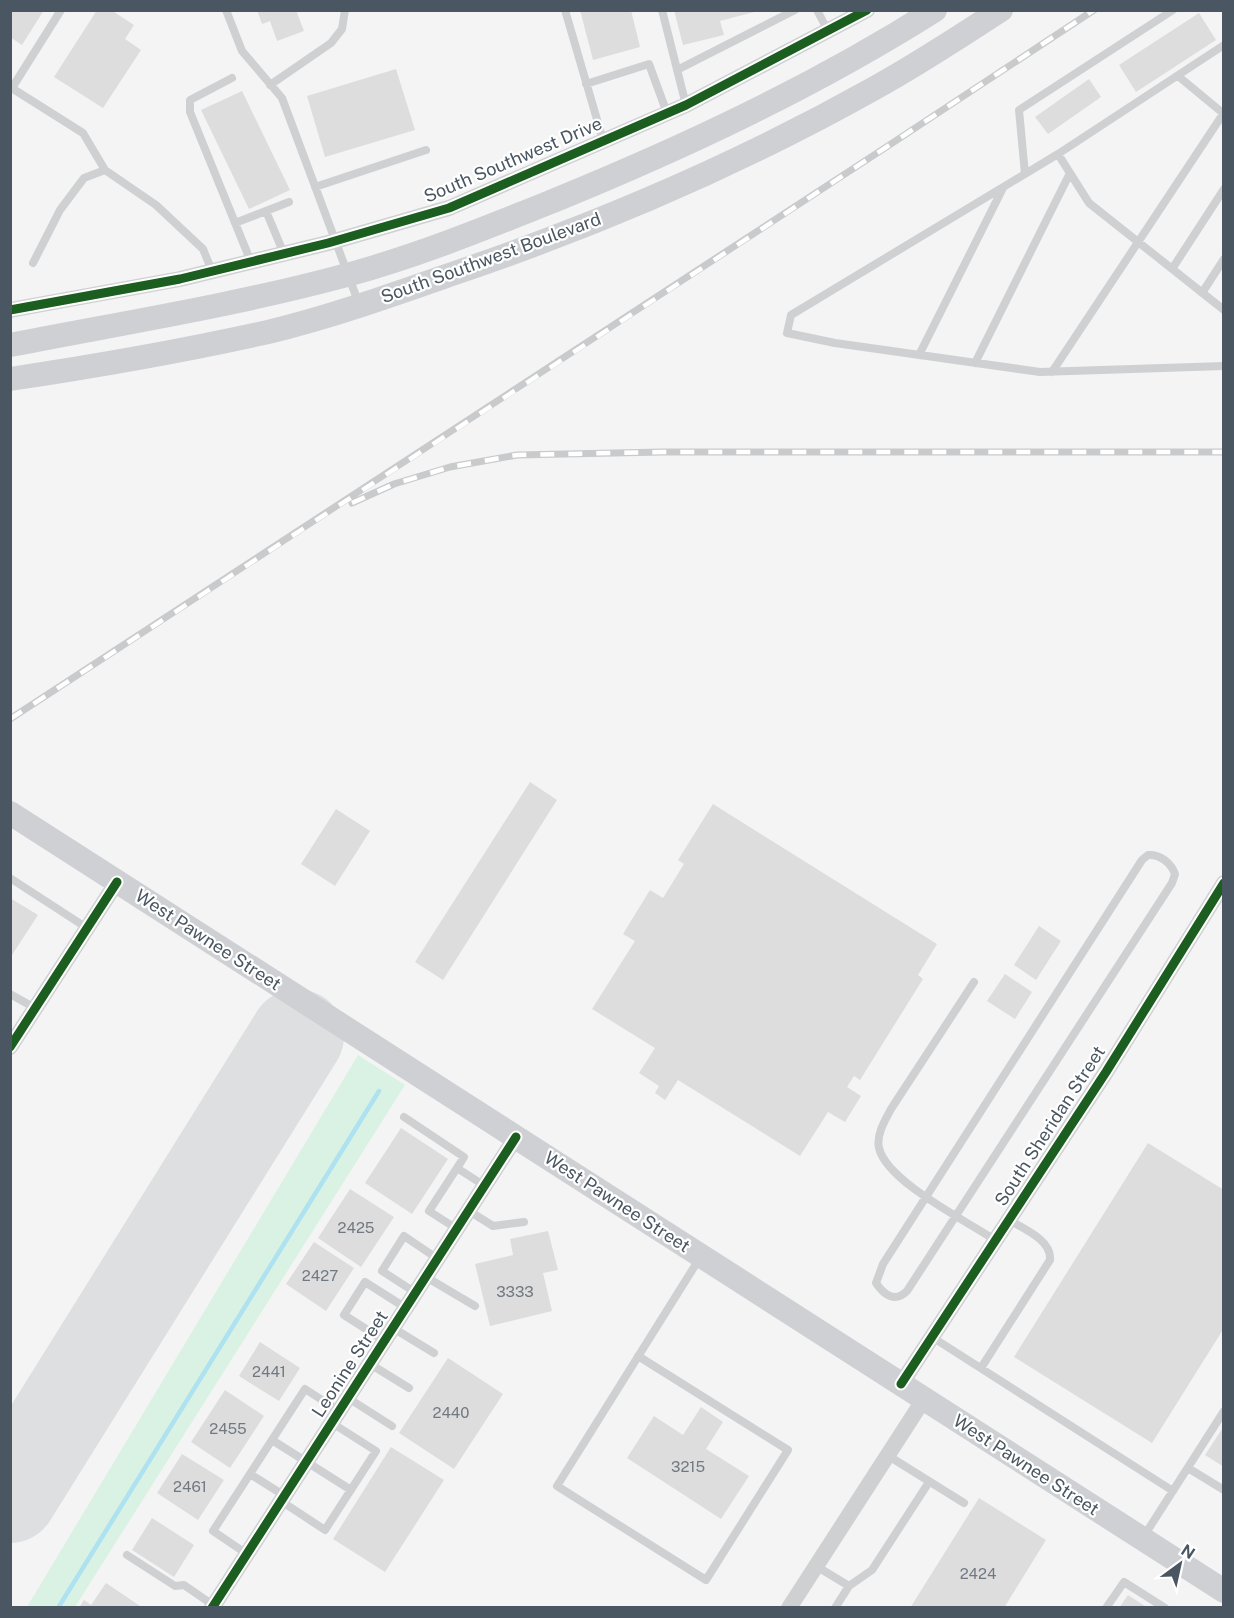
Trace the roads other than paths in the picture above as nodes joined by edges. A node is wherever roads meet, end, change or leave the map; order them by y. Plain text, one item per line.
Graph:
1 (61, 10) edge
2 (226, 10) edge
3 (345, 10) edge
4 (565, 10) edge
5 (662, 10) edge
6 (795, 10) edge
7 (817, 10) edge
8 (867, 10) edge
9 (935, 10) edge
10 (1001, 10) edge
11 (1173, 10) edge
12 (828, 32) junction
13 (1224, 45) edge
14 (677, 70) junction
15 (1178, 76) junction
16 (232, 78) dead end
17 (586, 84) junction
18 (270, 85) junction
19 (11, 88) edge
20 (686, 105) junction
21 (667, 113) junction
22 (1223, 114) edge
23 (603, 140) junction
24 (426, 150) dead end
25 (1058, 154) junction
26 (105, 170) junction
27 (1070, 173) junction
28 (1025, 174) junction
29 (315, 187) junction
30 (1003, 187) junction
31 (1224, 189) edge
32 (289, 202) dead end
33 (266, 211) junction
34 (235, 223) junction
35 (336, 241) junction
36 (1137, 242) junction
37 (284, 254) junction
38 (1224, 259) edge
39 (33, 262) dead end
40 (251, 262) junction
41 (1172, 269) junction
42 (212, 271) junction
43 (348, 275) junction
44 (1202, 293) junction
45 (360, 304) junction
46 (10, 310) edge
47 (1224, 310) edge
48 (10, 345) edge
49 (919, 355) junction
50 (975, 363) junction
51 (1224, 366) edge
52 (1052, 372) junction
53 (10, 378) edge
54 (10, 813) edge
55 (10, 878) edge
56 (117, 882) junction
57 (1224, 883) edge
58 (87, 928) junction
59 (974, 982) dead end
60 (10, 994) edge
61 (35, 1008) junction
62 (13, 1038) edge
63 (404, 1117) dead end
64 (516, 1137) junction
65 (457, 1168) junction
66 (485, 1186) junction
67 (928, 1196) junction
68 (469, 1211) junction
69 (957, 1215) junction
70 (1009, 1220) junction
71 (524, 1222) dead end
72 (457, 1229) junction
73 (995, 1240) junction
74 (701, 1256) junction
75 (438, 1259) junction
76 (426, 1277) junction
77 (416, 1293) junction
78 (475, 1306) dead end
79 (406, 1308) junction
80 (389, 1335) junction
81 (932, 1337) junction
82 (434, 1353) dead end
83 (638, 1356) junction
84 (370, 1364) junction
85 (981, 1368) junction
86 (901, 1384) junction
87 (409, 1388) dead end
88 (924, 1399) junction
89 (340, 1411) junction
90 (1224, 1411) edge
91 (392, 1426) dead end
92 (272, 1440) junction
93 (887, 1455) junction
94 (306, 1462) junction
95 (1188, 1468) junction
96 (250, 1474) junction
97 (929, 1482) junction
98 (351, 1490) junction
99 (1173, 1491) junction
100 (1224, 1491) edge
101 (283, 1499) junction
102 (964, 1503) dead end
103 (1143, 1539) junction
104 (247, 1554) junction
105 (127, 1555) dead end
106 (816, 1566) junction
107 (849, 1586) junction
108 (1224, 1591) edge
109 (212, 1606) edge
110 (789, 1608) edge
111 (835, 1608) edge
112 (1106, 1608) edge
113 (1165, 1608) edge

1 - 19 lane
2 - 18 lane
3 - 18 lane
4 - 17 lane
5 - 14 lane
6 - 14 lane
7 - 12 lane
8 - 12 street, South Southwest Drive
9 - 43 main road, South Southwest Boulevard
10 - 45 main road, South Southwest Boulevard
11 - 28 lane
12 - 20 street, South Southwest Drive
13 - 15 lane
14 - 20 lane
15 - 22 lane
15 - 25 lane
16 - 34 lane
17 - 21 lane
17 - 23 lane
18 - 29 lane
19 - 26 lane
20 - 21 street, South Southwest Drive
21 - 23 street, South Southwest Drive
22 - 36 lane
23 - 35 street, South Southwest Drive
24 - 29 lane
25 - 27 lane
25 - 28 lane
26 - 39 lane
26 - 42 lane
27 - 36 lane
27 - 50 lane
28 - 30 lane
29 - 35 lane
30 - 49 lane
30 - 49 lane
31 - 41 lane
32 - 33 lane
33 - 34 lane
33 - 37 lane
34 - 40 lane
35 - 37 street, South Southwest Drive
35 - 43 lane
36 - 41 lane
36 - 52 lane
37 - 40 street, South Southwest Drive
38 - 44 lane
40 - 42 street, South Southwest Drive
41 - 44 lane
42 - 46 street, South Southwest Drive
43 - 45 lane
43 - 48 main road, South Southwest Boulevard
44 - 47 lane
45 - 53 main road, South Southwest Boulevard
49 - 50 lane
50 - 52 lane
51 - 52 lane
54 - 56 main road, West Pawnee Street
55 - 58 lane
56 - 58 street
56 - 64 main road, West Pawnee Street
57 - 70 street, South Sheridan Street
58 - 61 street
59 - 67 lane
60 - 61 lane
61 - 62 street
63 - 65 lane
64 - 66 street, Leonine Street
64 - 74 main road, West Pawnee Street
65 - 66 lane
65 - 72 lane
66 - 68 street, Leonine Street
67 - 69 lane
67 - 69 lane
67 - 69 lane
68 - 71 lane
68 - 72 street, Leonine Street
69 - 73 lane
70 - 73 street, South Sheridan Street
70 - 85 lane
72 - 75 street, Leonine Street
73 - 81 street, South Sheridan Street
74 - 83 lane
74 - 86 main road, West Pawnee Street
75 - 76 street, Leonine Street
75 - 77 lane
76 - 77 street, Leonine Street
76 - 78 lane
77 - 79 street, Leonine Street
79 - 80 street, Leonine Street
79 - 80 lane
80 - 82 lane
80 - 84 street, Leonine Street
81 - 85 lane
81 - 86 street, South Sheridan Street
83 - 83 lane
84 - 87 lane
84 - 89 street, Leonine Street
85 - 99 lane
86 - 88 main road, West Pawnee Street
88 - 93 street
88 - 103 main road, West Pawnee Street
89 - 91 lane
89 - 92 lane
89 - 94 street, Leonine Street
89 - 98 lane
90 - 95 lane
92 - 94 lane
92 - 96 lane
93 - 97 lane
93 - 106 street
94 - 98 lane
94 - 101 street, Leonine Street
95 - 99 lane
95 - 100 lane
96 - 101 lane
96 - 104 lane
97 - 102 lane
97 - 107 lane
98 - 101 lane
99 - 103 lane
101 - 104 street, Leonine Street
103 - 108 main road, West Pawnee Street
104 - 109 street, Leonine Street
105 - 109 lane
106 - 107 lane
106 - 110 street
107 - 111 lane
112 - 113 lane

